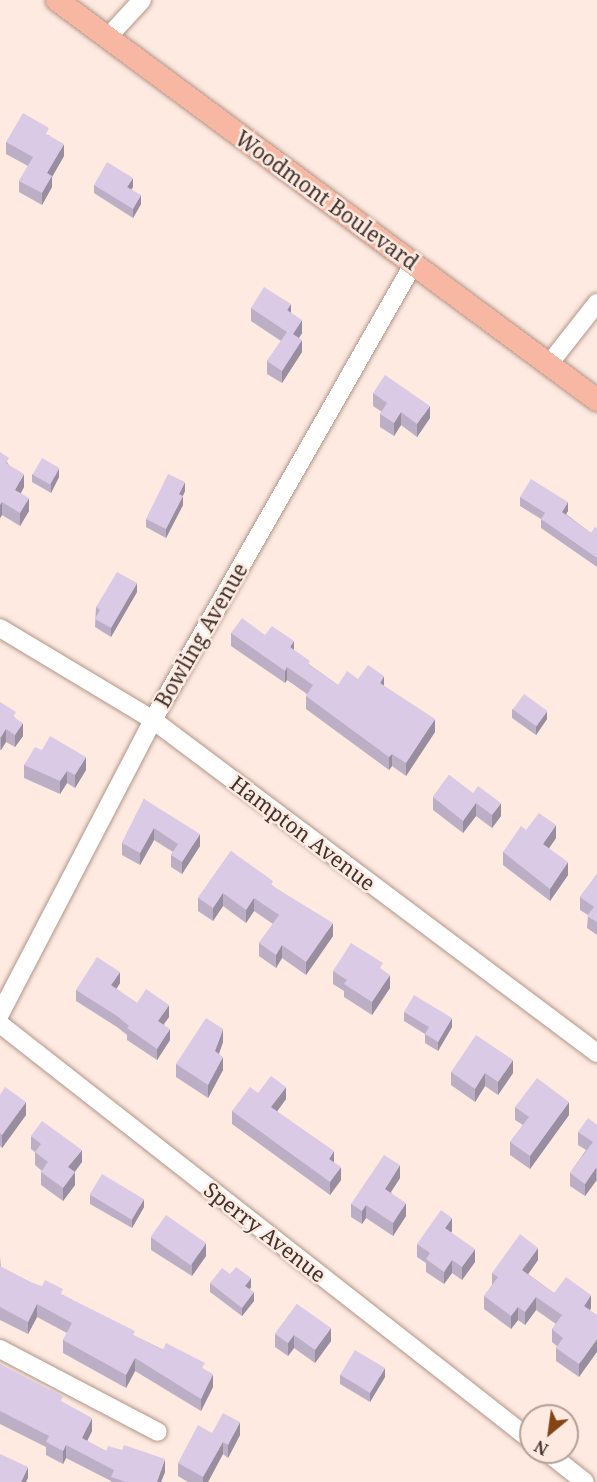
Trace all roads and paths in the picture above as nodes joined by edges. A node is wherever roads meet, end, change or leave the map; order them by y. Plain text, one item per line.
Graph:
1 (57, 0) edge
2 (142, 0) edge
3 (108, 37) junction
4 (414, 263) junction
5 (597, 303) edge
6 (549, 364) junction
7 (597, 400) edge
8 (0, 628) edge
9 (153, 720) junction
10 (0, 1014) edge
11 (0, 1024) edge
12 (597, 1053) edge
13 (0, 1349) edge
14 (519, 1431) edge
15 (158, 1432) dead end
16 (562, 1464) edge
17 (585, 1482) edge

1 - 3 main road, Woodmont Boulevard
2 - 3 street
3 - 4 main road, Woodmont Boulevard
4 - 6 main road, Woodmont Boulevard
4 - 9 street, Bowling Avenue
5 - 6 street
6 - 7 main road, Woodmont Boulevard
8 - 9 street, Hampton Avenue
9 - 10 street, Bowling Avenue
9 - 12 street, Hampton Avenue
11 - 14 street, Sperry Avenue
13 - 15 street
16 - 17 street

